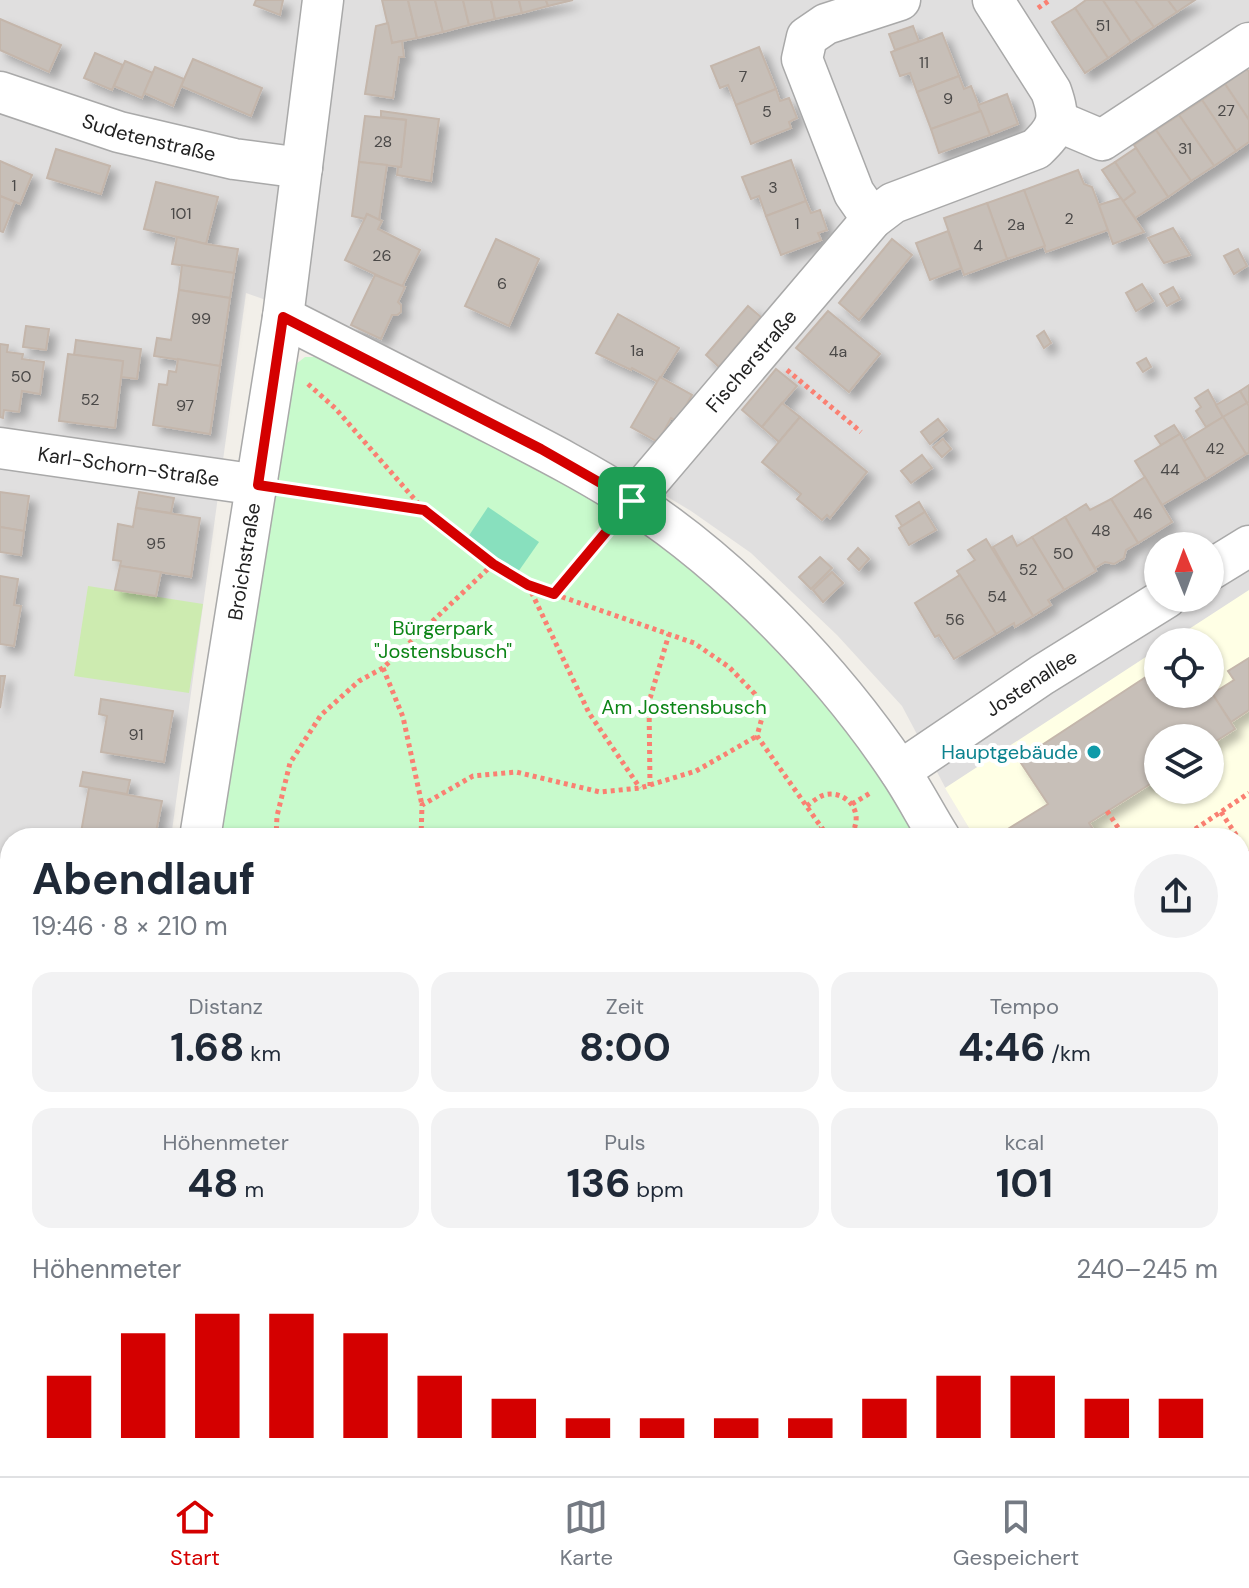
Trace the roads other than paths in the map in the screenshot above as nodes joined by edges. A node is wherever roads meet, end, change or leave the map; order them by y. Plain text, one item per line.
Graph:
1 (323, 0) edge
2 (900, 0) edge
3 (993, 0) edge
4 (1249, 43) edge
5 (0, 92) edge
6 (1057, 121) junction
7 (302, 168) junction
8 (872, 219) junction
9 (283, 317) junction
10 (0, 448) edge
11 (258, 485) junction
12 (632, 501) junction
13 (1249, 546) edge
14 (1224, 561) edge
15 (1144, 612) edge
16 (900, 771) junction
17 (202, 828) edge
18 (934, 828) edge

1 - 7 street, Broichstraße
2 - 8 street
3 - 6 street
4 - 6 street
5 - 7 street, Sudetenstraße
6 - 8 street, Fischerstraße
7 - 9 street, Broichstraße
8 - 12 street, Fischerstraße
9 - 11 street, Broichstraße
9 - 12 street
10 - 11 street, Karl-Schorn-Straße
11 - 17 street, Broichstraße
12 - 16 street
13 - 14 street
15 - 16 street, Jostenallee
16 - 18 street

